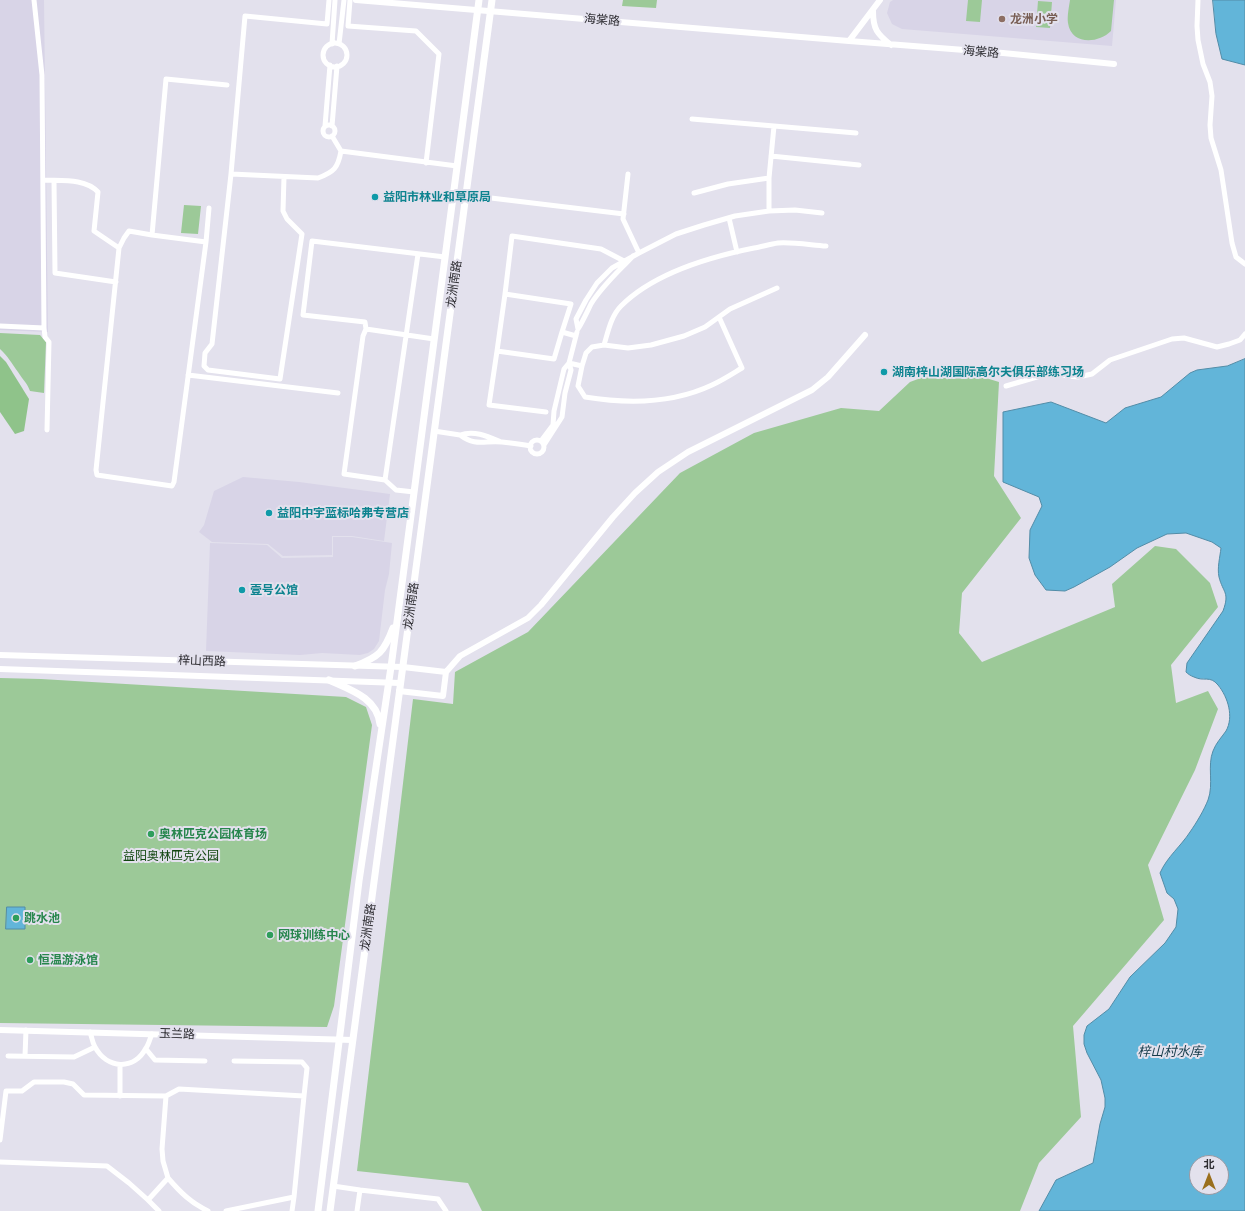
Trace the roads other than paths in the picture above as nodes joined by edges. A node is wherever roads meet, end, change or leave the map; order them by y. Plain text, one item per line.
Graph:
1 (34, 0) edge
2 (329, 0) edge
3 (335, 0) edge
4 (344, 0) edge
5 (350, 0) edge
6 (356, 0) edge
7 (479, 0) edge
8 (492, 0) edge
9 (880, 0) edge
10 (1198, 0) edge
11 (478, 10) junction
12 (873, 10) junction
13 (490, 11) junction
14 (327, 24) junction
15 (333, 25) junction
16 (341, 25) junction
17 (348, 26) junction
18 (849, 41) junction
19 (332, 44) junction
20 (340, 44) junction
21 (891, 45) junction
22 (1114, 64) dead end
23 (330, 65) junction
24 (337, 66) junction
25 (227, 85) dead end
26 (692, 119) dead end
27 (325, 126) junction
28 (332, 126) junction
29 (774, 126) junction
30 (856, 133) dead end
31 (332, 136) junction
32 (341, 151) junction
33 (771, 156) junction
34 (426, 162) junction
35 (859, 165) dead end
36 (457, 166) junction
37 (232, 174) junction
38 (628, 174) dead end
39 (284, 177) junction
40 (769, 178) junction
41 (43, 180) junction
42 (54, 180) junction
43 (694, 193) dead end
44 (466, 195) junction
45 (209, 208) dead end
46 (769, 211) junction
47 (822, 213) dead end
48 (624, 214) junction
49 (729, 218) junction
50 (152, 235) junction
51 (206, 242) junction
52 (826, 246) dead end
53 (119, 248) junction
54 (737, 252) junction
55 (639, 253) junction
56 (418, 254) junction
57 (633, 256) junction
58 (445, 257) junction
59 (624, 261) junction
60 (1245, 264) edge
61 (116, 282) junction
62 (777, 288) dead end
63 (505, 294) junction
64 (719, 317) junction
65 (0, 326) edge
66 (44, 328) junction
67 (578, 329) junction
68 (366, 330) junction
69 (562, 332) junction
70 (1245, 334) edge
71 (406, 335) junction
72 (865, 335) dead end
73 (576, 336) junction
74 (434, 339) junction
75 (604, 345) junction
76 (497, 351) junction
77 (569, 363) junction
78 (582, 366) junction
79 (188, 375) junction
80 (1006, 386) dead end
81 (338, 393) dead end
82 (546, 412) dead end
83 (47, 430) dead end
84 (434, 431) junction
85 (460, 435) junction
86 (501, 442) junction
87 (543, 443) junction
88 (531, 446) junction
89 (385, 480) junction
90 (414, 492) junction
91 (398, 612) junction
92 (0, 655) edge
93 (355, 666) junction
94 (390, 667) junction
95 (403, 667) junction
96 (0, 669) edge
97 (446, 672) junction
98 (329, 680) junction
99 (388, 682) junction
100 (400, 683) junction
101 (399, 691) junction
102 (381, 730) junction
103 (0, 1030) edge
104 (26, 1030) junction
105 (90, 1032) junction
106 (152, 1034) junction
107 (339, 1038) junction
108 (353, 1040) junction
109 (95, 1047) junction
110 (146, 1049) junction
111 (8, 1056) dead end
112 (25, 1056) junction
113 (205, 1061) dead end
114 (234, 1061) dead end
115 (120, 1065) junction
116 (120, 1096) junction
117 (166, 1096) junction
118 (304, 1096) junction
119 (0, 1140) edge
120 (0, 1162) edge
121 (168, 1178) junction
122 (333, 1186) junction
123 (360, 1190) junction
124 (294, 1197) junction
125 (148, 1200) junction
126 (159, 1211) edge
127 (208, 1211) edge
128 (226, 1211) edge
129 (292, 1211) edge
130 (318, 1211) edge
131 (330, 1211) edge
132 (357, 1211) edge
133 (446, 1211) edge

1 - 41 street
2 - 14 street
3 - 15 street
4 - 16 street
5 - 17 street
6 - 11 street, 海棠路
7 - 11 main road, 龙洲南路
8 - 13 main road, 龙洲南路
9 - 12 street
10 - 60 street
11 - 13 street, 海棠路
11 - 36 main road, 龙洲南路
12 - 18 street
12 - 21 street
13 - 18 street, 海棠路
13 - 44 main road, 龙洲南路
14 - 15 street
14 - 37 street
15 - 16 street
15 - 19 street
16 - 17 street
16 - 20 street
17 - 34 street
18 - 21 street, 海棠路
19 - 20 street
19 - 23 street
20 - 24 street
21 - 22 street, 海棠路
23 - 24 street
23 - 27 street
24 - 28 street
25 - 50 street
26 - 29 street
27 - 28 street
27 - 31 street
28 - 31 street
29 - 30 street
29 - 33 street
31 - 32 street
32 - 34 street
32 - 39 street
33 - 35 street
33 - 40 street
34 - 36 street
36 - 58 main road, 龙洲南路
37 - 39 street
37 - 39 street
38 - 48 street
40 - 43 street
40 - 46 street
41 - 42 street
41 - 66 street
42 - 53 street
42 - 61 street
44 - 48 street
44 - 84 main road, 龙洲南路
45 - 51 street
46 - 47 street
46 - 49 street
48 - 55 street
49 - 54 street
49 - 55 street
50 - 51 street
50 - 53 street
51 - 79 street
52 - 54 street
53 - 61 street
54 - 75 street
55 - 57 street
56 - 58 street
56 - 68 street
56 - 71 street
57 - 59 street
57 - 67 street
58 - 74 main road, 龙洲南路
59 - 63 street
59 - 67 street
61 - 79 street
62 - 64 street
63 - 69 street
63 - 76 street
64 - 75 street
64 - 78 street
65 - 66 street
66 - 83 street
67 - 73 street
68 - 71 street
68 - 89 street
69 - 73 street
69 - 76 street
70 - 80 street
71 - 74 street
71 - 89 street
72 - 97 street
73 - 77 street
74 - 90 main road, 龙洲南路
75 - 78 street
76 - 82 street
77 - 78 street
77 - 87 street
77 - 87 street
79 - 81 street
84 - 85 street
84 - 95 main road, 龙洲南路
85 - 86 street
85 - 86 street
86 - 88 street
87 - 88 street
87 - 88 street
89 - 90 street
90 - 91 main road, 龙洲南路
91 - 93 main road
91 - 94 main road, 龙洲南路
92 - 93 street, 梓山西路
93 - 94 street, 梓山西路
94 - 95 street, 梓山西路
94 - 99 main road, 龙洲南路
95 - 97 street, 梓山西路
95 - 100 main road, 龙洲南路
96 - 98 street, 梓山西路
97 - 101 street
98 - 99 street, 梓山西路
98 - 102 main road
99 - 100 street, 梓山西路
99 - 102 main road, 龙洲南路
100 - 101 main road, 龙洲南路
101 - 108 main road, 龙洲南路
102 - 107 main road, 龙洲南路
103 - 104 street, 玉兰路
104 - 105 street, 玉兰路
104 - 112 street
105 - 106 street, 玉兰路
105 - 109 street
106 - 107 street, 玉兰路
106 - 110 street
107 - 108 street, 玉兰路
107 - 130 main road, 龙洲南路
108 - 122 main road, 龙洲南路
109 - 112 street
109 - 115 street
110 - 113 street
110 - 115 street
111 - 112 street
114 - 118 street
115 - 116 street
116 - 117 street
116 - 119 street
117 - 118 street
117 - 121 street
118 - 124 street
120 - 125 street
121 - 125 street
121 - 127 street
122 - 123 street
122 - 131 main road, 龙洲南路
123 - 132 street
123 - 133 street
124 - 128 street
124 - 129 street
125 - 126 street

